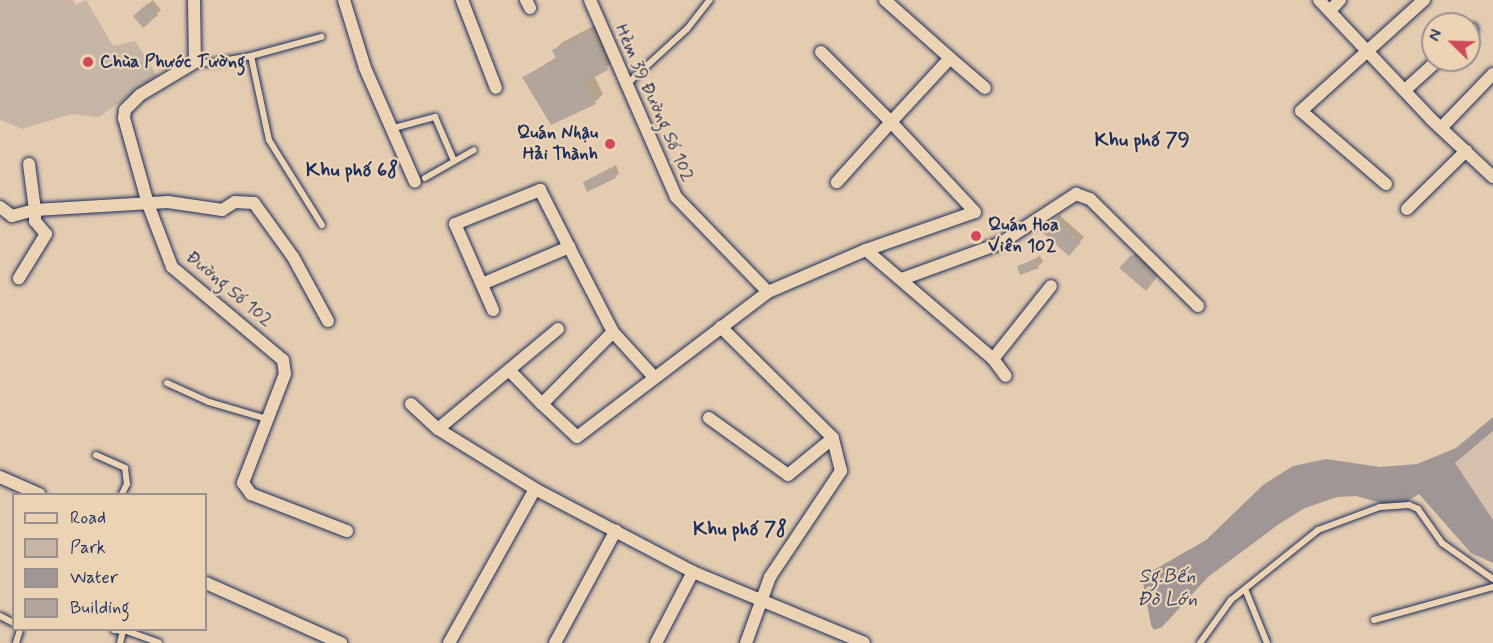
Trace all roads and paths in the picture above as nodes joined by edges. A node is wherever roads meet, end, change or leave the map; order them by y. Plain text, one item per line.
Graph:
1 (194, 0) edge
2 (344, 0) edge
3 (462, 0) edge
4 (590, 0) edge
5 (710, 0) edge
6 (885, 0) edge
7 (1319, 0) edge
8 (1340, 0) edge
9 (1424, 0) edge
10 (1329, 11) junction
11 (321, 37) dead end
12 (1369, 51) junction
13 (820, 52) dead end
14 (251, 56) junction
15 (950, 58) junction
16 (195, 62) junction
17 (1425, 72) edge
18 (1493, 74) edge
19 (626, 85) junction
20 (985, 87) dead end
21 (496, 88) dead end
22 (1405, 90) junction
23 (891, 122) junction
24 (1440, 128) junction
25 (390, 129) junction
26 (474, 150) dead end
27 (1466, 151) junction
28 (454, 161) junction
29 (29, 164) dead end
30 (1493, 177) edge
31 (420, 180) joint
32 (837, 182) dead end
33 (1386, 184) dead end
34 (148, 204) junction
35 (0, 207) edge
36 (1407, 209) dead end
37 (35, 210) junction
38 (322, 225) dead end
39 (570, 247) junction
40 (866, 250) junction
41 (19, 278) dead end
42 (902, 279) junction
43 (483, 284) junction
44 (1052, 286) dead end
45 (768, 292) junction
46 (1198, 306) dead end
47 (494, 310) dead end
48 (328, 321) dead end
49 (721, 327) junction
50 (558, 328) dead end
51 (613, 332) junction
52 (993, 359) junction
53 (509, 370) junction
54 (1006, 376) dead end
55 (654, 378) junction
56 (167, 383) dead end
57 (411, 404) dead end
58 (542, 404) junction
59 (709, 418) dead end
60 (268, 419) junction
61 (438, 429) junction
62 (833, 438) junction
63 (96, 455) dead end
64 (0, 477) edge
65 (535, 489) junction
66 (35, 493) edge
67 (123, 493) edge
68 (616, 530) junction
69 (346, 531) dead end
70 (693, 572) junction
71 (1493, 579) edge
72 (207, 583) edge
73 (1493, 587) edge
74 (1245, 589) junction
75 (762, 602) junction
76 (1374, 620) dead end
77 (126, 631) edge
78 (159, 643) edge
79 (341, 643) edge
80 (448, 643) edge
81 (555, 643) edge
82 (656, 643) edge
83 (746, 643) edge
84 (864, 643) edge
85 (1200, 643) edge
86 (1267, 643) edge

1 - 16 street
2 - 25 street
3 - 21 street
4 - 19 street, Hẻm 39 Đường Số 102
5 - 19 lane
6 - 15 street
7 - 10 street
8 - 10 street
9 - 12 street
10 - 12 street
11 - 14 lane
12 - 22 street
12 - 33 street
13 - 23 street
14 - 16 lane
14 - 38 lane
15 - 20 street
15 - 23 street
16 - 34 street, Đường Số 102
17 - 22 street
18 - 24 street
19 - 45 street, Hẻm 39 Đường Số 102
22 - 24 street
23 - 32 street
23 - 40 street
24 - 27 street
25 - 28 lane
25 - 31 street
26 - 28 lane
27 - 30 street
27 - 36 street
28 - 31 lane
29 - 37 street
34 - 37 street
34 - 48 street
34 - 60 street, Đường Số 102
35 - 37 street
37 - 41 street
39 - 43 street
39 - 43 street
39 - 51 street
40 - 42 street
40 - 45 street
42 - 46 street
42 - 52 street
43 - 47 street
44 - 52 street
45 - 49 street
49 - 55 street
49 - 62 street
50 - 53 street
51 - 55 street
51 - 58 street
52 - 54 street
53 - 58 street
53 - 61 street
55 - 58 street
56 - 60 lane
57 - 61 street
59 - 62 street
60 - 69 street, Đường Số 102
61 - 65 street
62 - 75 street
63 - 67 lane
64 - 66 street
65 - 68 street
65 - 80 street
68 - 70 street
68 - 81 street
70 - 75 street
70 - 82 street
71 - 74 lane
72 - 79 street
73 - 76 lane
74 - 85 lane
74 - 86 lane
75 - 83 street
75 - 84 street
77 - 78 lane

